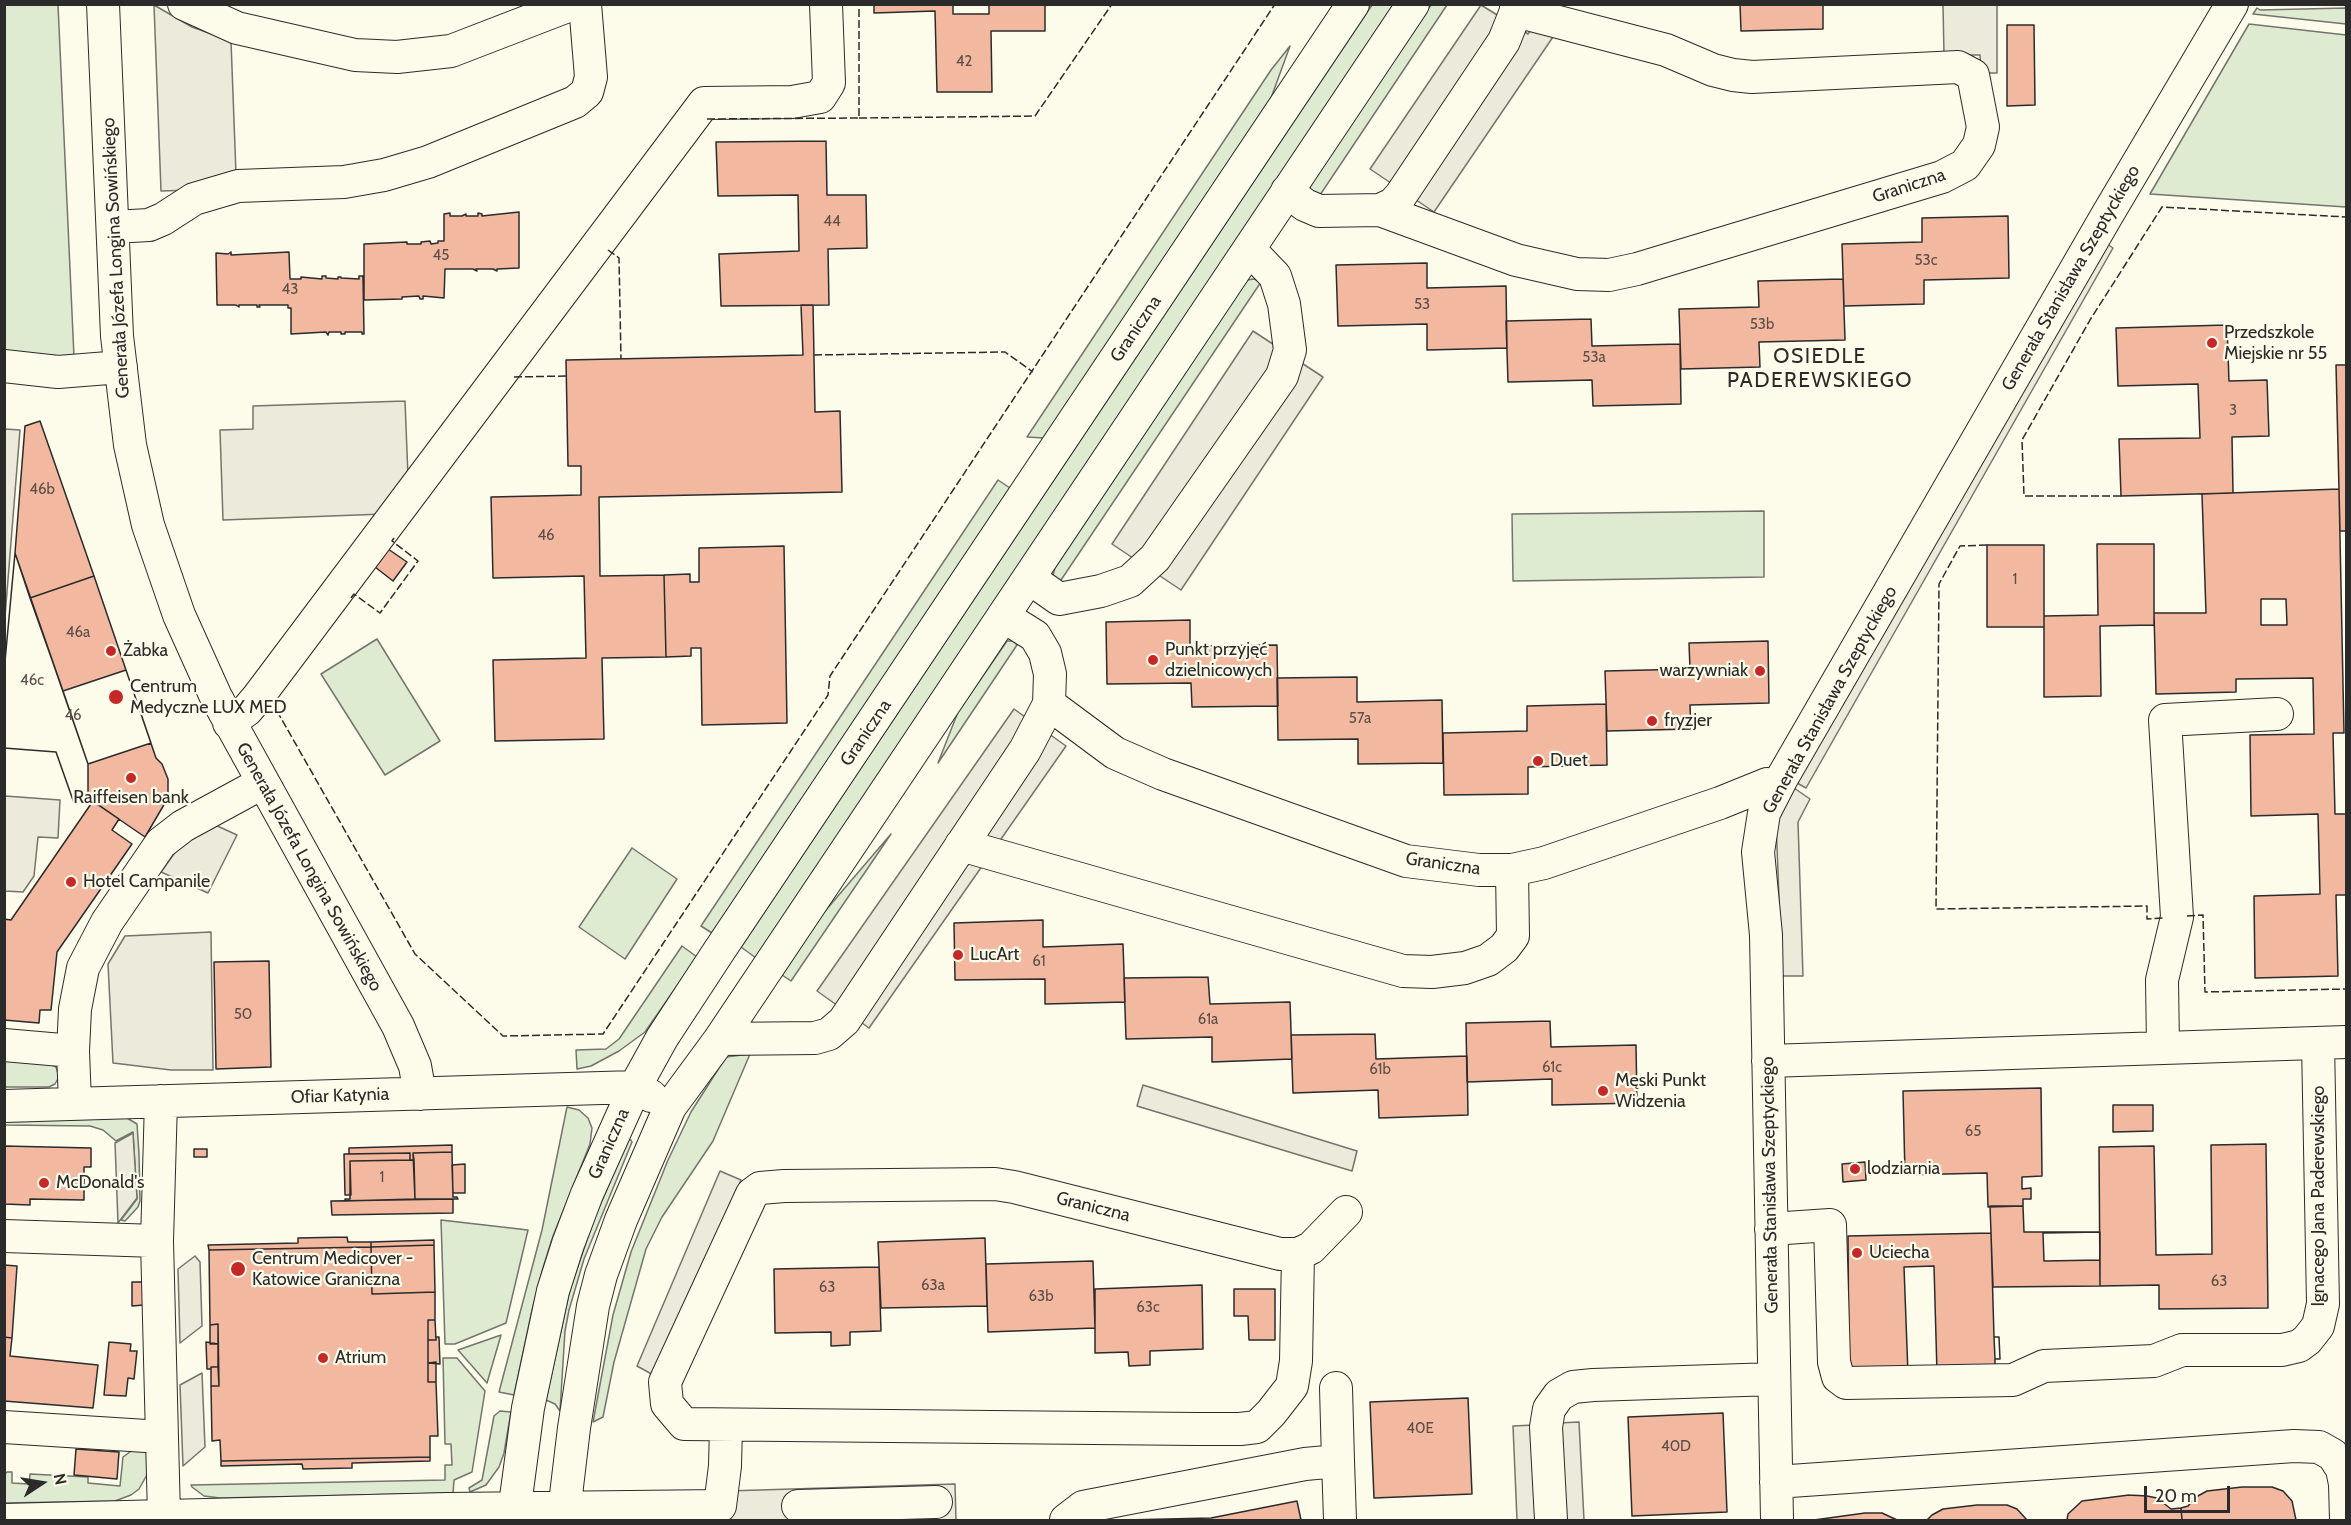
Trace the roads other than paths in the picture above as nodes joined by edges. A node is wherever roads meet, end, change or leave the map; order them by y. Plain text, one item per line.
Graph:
1 (103, 4) edge
2 (184, 4) edge
3 (573, 4) edge
4 (585, 4) edge
5 (826, 4) edge
6 (1353, 4) edge
7 (1413, 4) edge
8 (2232, 4) edge
9 (1516, 8) edge
10 (1287, 191) junction
11 (1380, 210) junction
12 (113, 227) junction
13 (1249, 249) junction
14 (4, 366) edge
15 (121, 367) junction
16 (1029, 578) junction
17 (1003, 616) junction
18 (1049, 705) junction
19 (2277, 714) dead end
20 (230, 723) junction
21 (262, 783) junction
22 (1767, 784) dead end
23 (961, 845) junction
24 (1512, 870) junction
25 (720, 1040) junction
26 (2332, 1043) edge
27 (4, 1046) edge
28 (2163, 1047) junction
29 (73, 1051) junction
30 (1768, 1061) junction
31 (635, 1087) junction
32 (420, 1094) junction
33 (161, 1101) junction
34 (75, 1103) junction
35 (4, 1106) edge
36 (670, 1107) junction
37 (1346, 1212) dead end
38 (1771, 1229) junction
39 (4, 1236) edge
40 (157, 1241) junction
41 (1298, 1254) junction
42 (1774, 1379) junction
43 (1336, 1388) dead end
44 (4, 1426) edge
45 (726, 1426) junction
46 (162, 1437) junction
47 (1338, 1461) junction
48 (1776, 1482) junction
49 (936, 1502) dead end
50 (798, 1506) dead end
51 (564, 1514) edge
52 (514, 1515) edge
53 (164, 1516) junction
54 (4, 1520) edge
55 (1066, 1521) edge
56 (1340, 1521) edge
57 (1551, 1521) edge
58 (1777, 1521) edge
59 (2346, 1521) edge

1 - 12 street, Generała Józefa Longina Sowińskiego
2 - 3 street
4 - 12 street
5 - 20 street
6 - 31 street, Graniczna
7 - 10 street
8 - 30 street, Generała Stanisława Szeptyckiego
9 - 11 street, Graniczna
9 - 11 street, Graniczna
10 - 11 street, Graniczna
10 - 13 street
12 - 15 street, Generała Józefa Longina Sowińskiego
13 - 16 street
13 - 16 street
14 - 15 street
15 - 20 street, Generała Józefa Longina Sowińskiego
16 - 17 street
17 - 18 street
17 - 25 street
18 - 23 street
18 - 24 street, Graniczna
19 - 28 street
20 - 21 street, Generała Józefa Longina Sowińskiego
21 - 29 street
21 - 32 street, Generała Józefa Longina Sowińskiego
22 - 24 street, Graniczna
23 - 24 street
23 - 25 street
25 - 36 street
26 - 28 street, Ignacego Jana Paderewskiego
26 - 38 street, Ignacego Jana Paderewskiego
27 - 29 street
28 - 30 street, Ignacego Jana Paderewskiego
29 - 34 street
30 - 38 street, Generała Stanisława Szeptyckiego
31 - 32 street, Ofiar Katynia
31 - 36 street
31 - 52 street, Graniczna
32 - 33 street, Ofiar Katynia
33 - 34 street, Ofiar Katynia
33 - 40 street
34 - 35 street, Ofiar Katynia
36 - 51 street
37 - 41 street
38 - 42 street, Generała Stanisława Szeptyckiego
39 - 40 street
40 - 46 street
41 - 45 street, Graniczna
41 - 45 street, Graniczna
42 - 48 street, Generała Stanisława Szeptyckiego
42 - 57 street
43 - 47 street
44 - 46 street
45 - 51 street
46 - 53 street
47 - 55 street
47 - 56 street
48 - 58 street, Generała Stanisława Szeptyckiego
48 - 59 street
49 - 50 street
51 - 52 street
52 - 53 street
53 - 54 street

